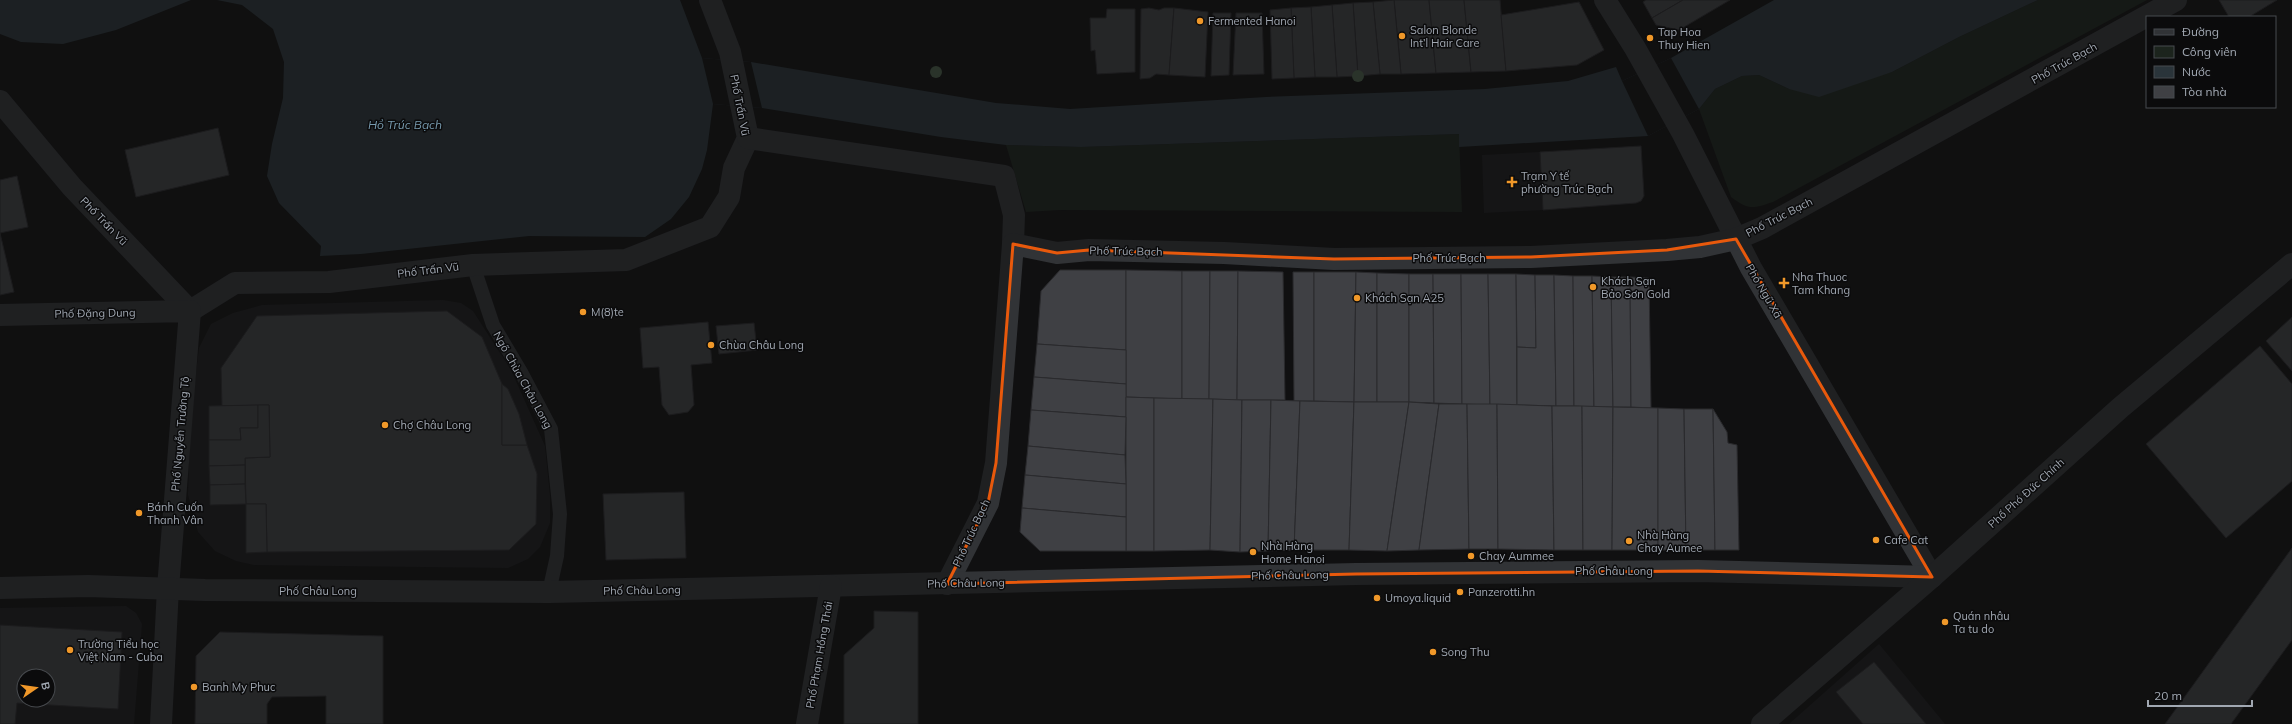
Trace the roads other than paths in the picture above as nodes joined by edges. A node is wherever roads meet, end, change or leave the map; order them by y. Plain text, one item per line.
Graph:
1 (710, 0) edge
2 (1605, 0) edge
3 (2176, 0) edge
4 (2147, 16) edge
5 (2146, 17) edge
6 (0, 101) edge
7 (748, 138) junction
8 (1736, 239) junction
9 (1013, 244) junction
10 (2292, 264) edge
11 (473, 265) junction
12 (190, 311) junction
13 (0, 316) edge
14 (1932, 576) junction
15 (947, 584) junction
16 (831, 586) junction
17 (0, 588) edge
18 (168, 588) junction
19 (549, 592) junction
20 (161, 724) edge
21 (807, 724) edge
22 (1762, 724) edge

1 - 7 street, Phố Trấn Vũ
2 - 8 street, Phố Ngũ Xã
3 - 4 street, Phố Trúc Bạch
5 - 8 street, Phố Trúc Bạch
6 - 12 street, Phố Trấn Vũ
7 - 9 street
7 - 11 street, Phố Trấn Vũ
8 - 9 street, Phố Trúc Bạch
8 - 14 street, Phố Ngũ Xã
9 - 15 street, Phố Trúc Bạch
10 - 14 street, Phố Phó Đức Chính
11 - 12 street, Phố Trấn Vũ
11 - 19 lane, Ngõ Chùa Châu Long
12 - 13 street, Phố Đặng Dung
12 - 18 street, Phố Nguyễn Trường Tộ
14 - 15 street, Phố Châu Long
14 - 22 street, Phố Phó Đức Chính
15 - 16 street, Phố Châu Long
16 - 19 street, Phố Châu Long
16 - 21 street, Phố Phạm Hồng Thái
17 - 18 street, Phố Châu Long
18 - 19 street, Phố Châu Long
18 - 20 street, Phố Nguyễn Trường Tộ

